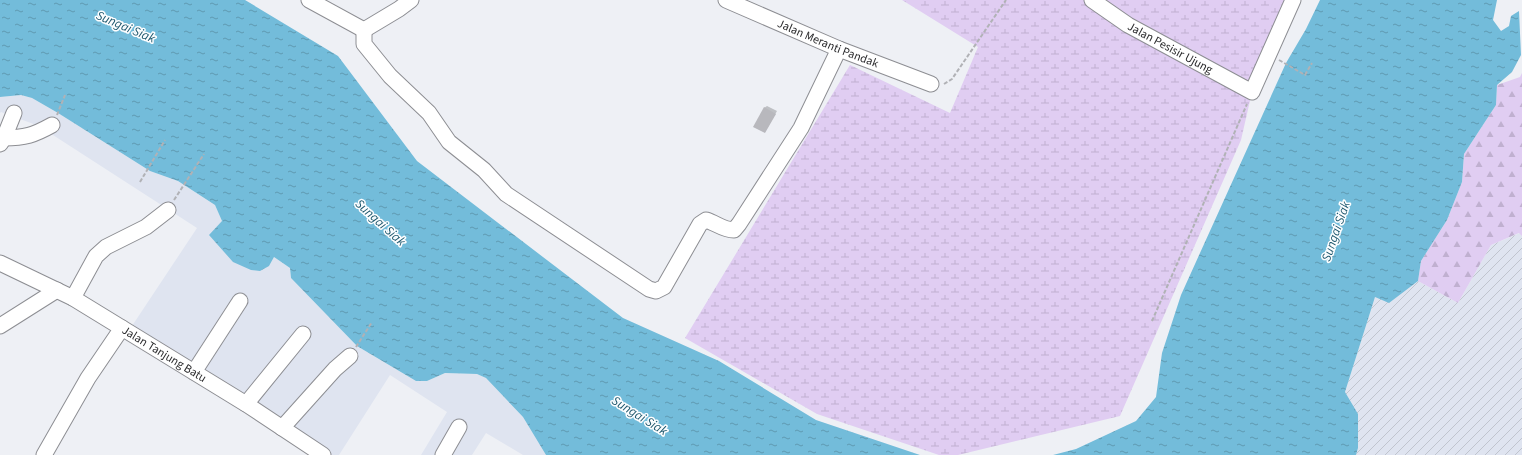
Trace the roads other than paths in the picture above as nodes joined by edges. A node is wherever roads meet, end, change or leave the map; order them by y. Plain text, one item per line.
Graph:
1 (309, 0) edge
2 (411, 0) edge
3 (726, 0) edge
4 (1092, 0) edge
5 (1293, 0) edge
6 (364, 30) junction
7 (840, 49) junction
8 (931, 84) road end
9 (14, 113) dead end
10 (52, 125) road end
11 (2, 141) edge
12 (168, 210) road end
13 (0, 263) edge
14 (57, 290) junction
15 (72, 298) junction
16 (240, 301) dead end
17 (0, 326) edge
18 (122, 328) junction
19 (303, 334) dead end
20 (350, 356) road end
21 (194, 372) junction
22 (246, 404) junction
23 (459, 427) dead end
24 (282, 428) junction
25 (303, 450) edge
26 (44, 455) edge
27 (323, 455) edge
28 (443, 455) edge

1 - 6 street
2 - 6 street
3 - 7 street, Jalan Meranti Pandak
4 - 5 street, Jalan Pesisir Ujung
6 - 7 street
7 - 8 street, Jalan Meranti Pandak
9 - 11 street
10 - 11 street
12 - 15 street
13 - 14 street, Jalan Tanjung Batu
14 - 15 street, Jalan Tanjung Batu
14 - 17 street
15 - 18 street, Jalan Tanjung Batu
16 - 21 street
18 - 21 street, Jalan Tanjung Batu
18 - 26 street
19 - 22 street
20 - 24 street
21 - 22 street, Jalan Tanjung Batu
22 - 24 street, Jalan Tanjung Batu
23 - 28 street
24 - 25 street, Jalan Tanjung Batu
25 - 27 street, Jalan Tanjung Batu

